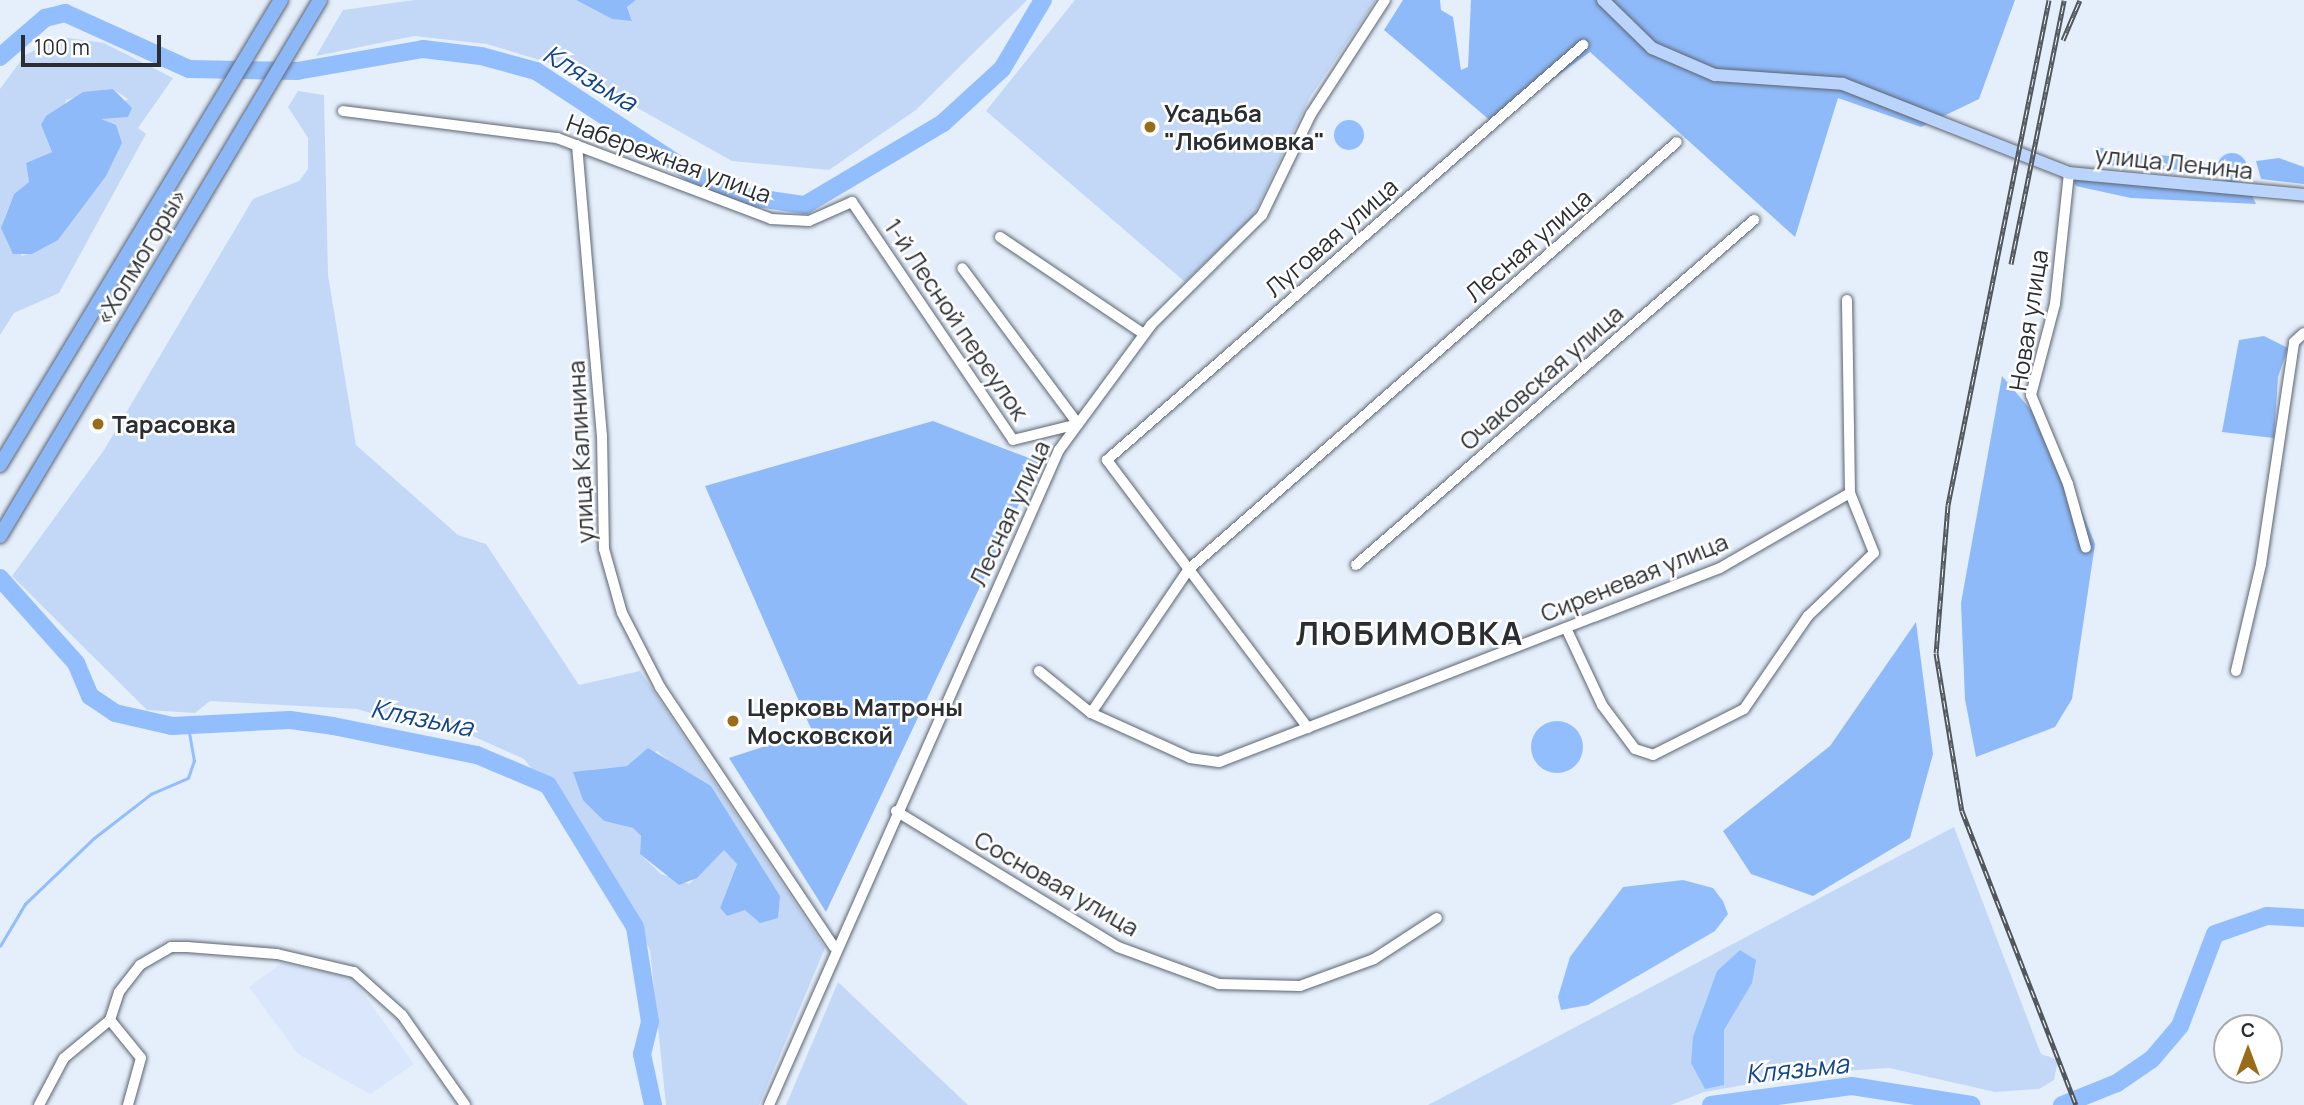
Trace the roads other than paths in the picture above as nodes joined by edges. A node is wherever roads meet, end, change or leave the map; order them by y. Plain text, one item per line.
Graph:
1 (281, 0) edge
2 (320, 0) edge
3 (1385, 0) edge
4 (1603, 0) edge
5 (1583, 45) dead end
6 (343, 111) dead end
7 (1677, 142) dead end
8 (577, 145) junction
9 (2069, 173) junction
10 (2304, 195) edge
11 (852, 202) joint
12 (1754, 220) dead end
13 (1000, 237) dead end
14 (962, 268) dead end
15 (1847, 300) dead end
16 (1144, 334) junction
17 (2303, 335) edge
18 (1078, 424) junction
19 (2, 461) edge
20 (1850, 493) junction
21 (0, 536) edge
22 (2086, 548) dead end
23 (1356, 565) dead end
24 (1189, 569) junction
25 (1566, 628) junction
26 (1039, 670) dead end
27 (2236, 671) dead end
28 (1091, 713) junction
29 (1308, 728) junction
30 (896, 811) junction
31 (1437, 918) dead end
32 (834, 947) junction
33 (110, 1020) junction
34 (39, 1105) edge
35 (128, 1105) edge
36 (465, 1105) edge
37 (769, 1105) edge

1 - 19 highway, «Холмогоры»
2 - 21 highway, «Холмогоры»
3 - 16 street, Лесная улица
4 - 9 main road, улица Ленина
5 - 24 street, Луговая улица
6 - 8 street, Набережная улица
7 - 24 street, Лесная улица
8 - 11 street, Набережная улица
8 - 32 street, улица Калинина
9 - 10 main road, улица Ленина
9 - 22 street, Новая улица
11 - 18 street, 1-й Лесной переулок
12 - 23 street, Очаковская улица
13 - 16 street
14 - 18 street
15 - 20 street
16 - 18 street, Лесная улица
17 - 27 street
18 - 30 street, Лесная улица
20 - 25 street, Сиреневая улица
20 - 25 street
24 - 28 street, Лесная улица
24 - 29 street
25 - 29 street, Сиреневая улица
26 - 28 street, Сиреневая улица
28 - 29 street, Сиреневая улица
30 - 31 street, Сосновая улица
30 - 32 street, Лесная улица
32 - 37 street, Лесная улица
33 - 34 street
33 - 35 street
33 - 36 street

